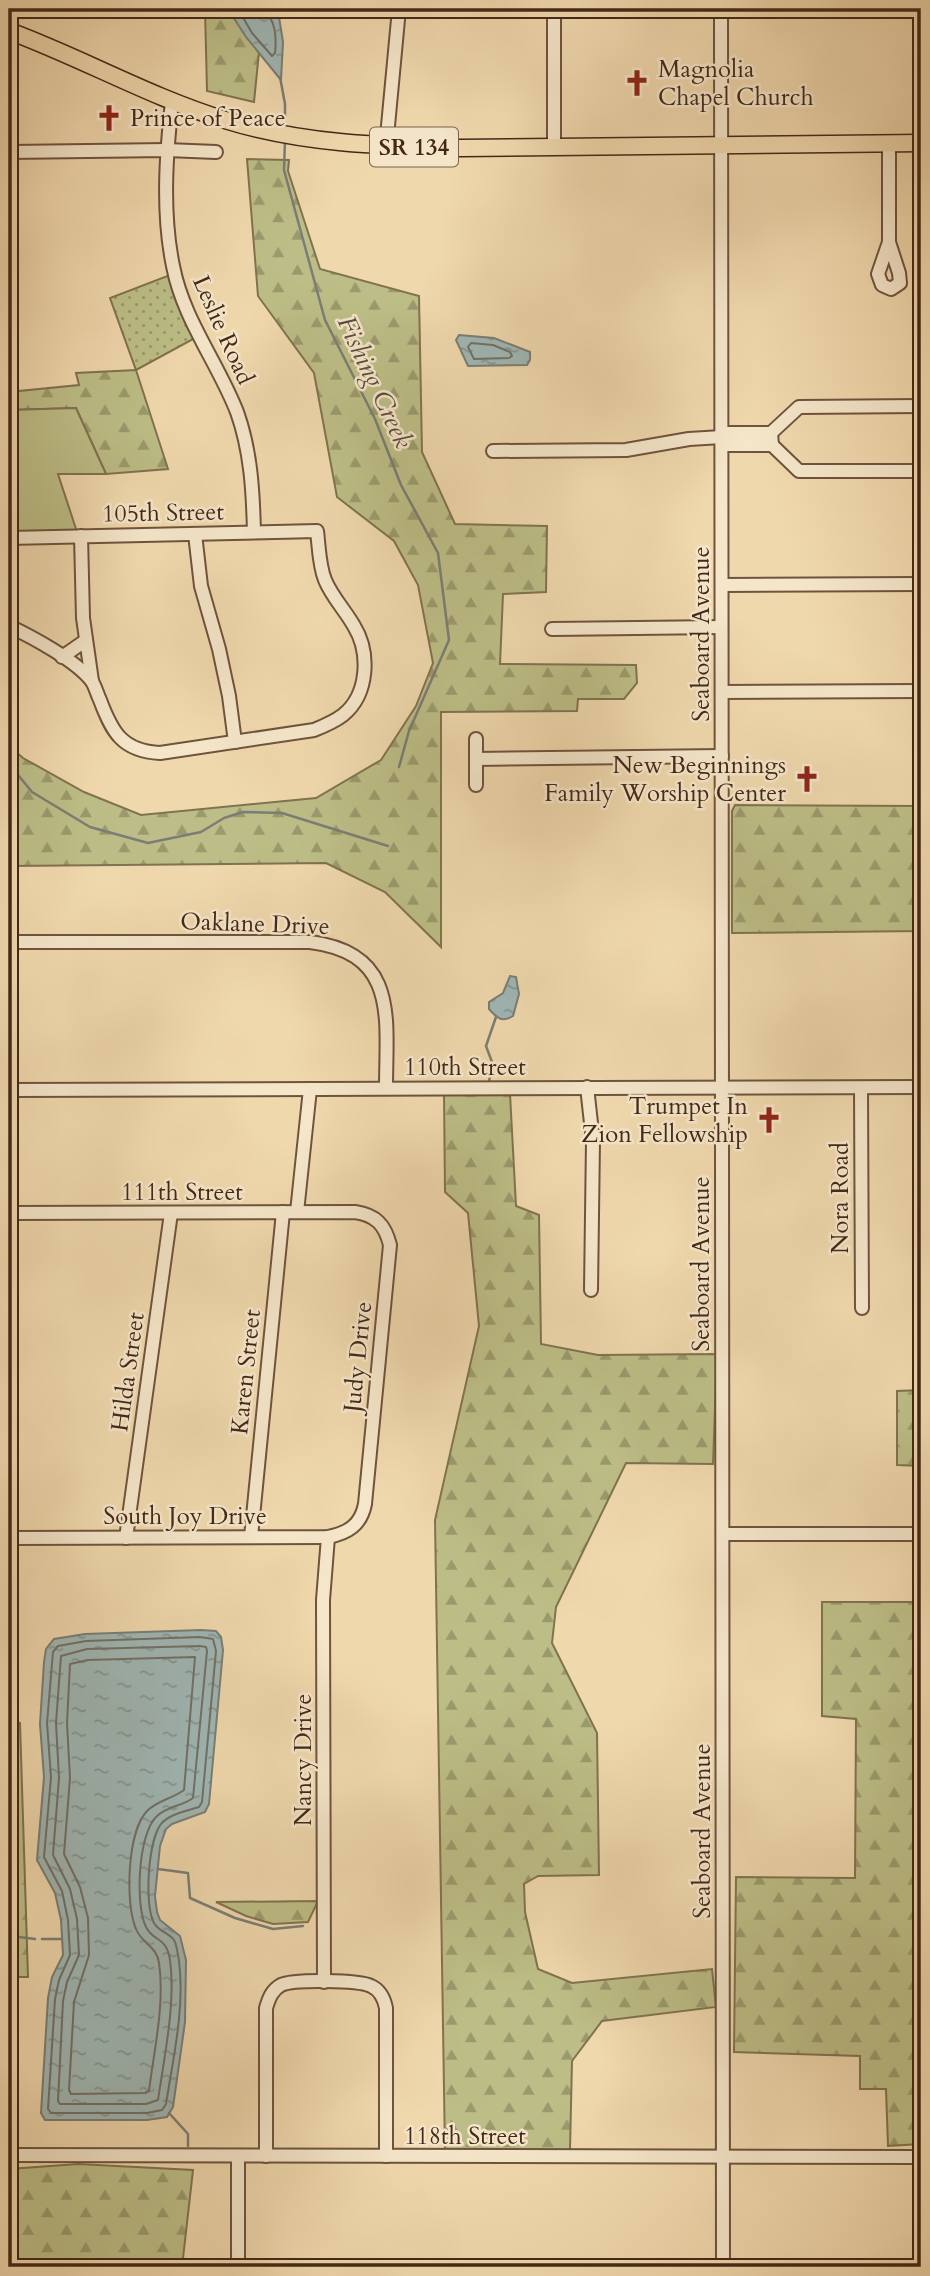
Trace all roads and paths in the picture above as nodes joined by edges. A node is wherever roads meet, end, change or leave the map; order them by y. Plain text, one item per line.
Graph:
1 (399, 9) edge
2 (554, 9) edge
3 (721, 9) edge
4 (9, 31) edge
5 (172, 102) junction
6 (889, 143) junction
7 (921, 143) edge
8 (721, 144) junction
9 (386, 147) junction
10 (554, 147) junction
11 (167, 150) junction
12 (9, 152) edge
13 (216, 152) dead end
14 (889, 242) dead end
15 (921, 406) edge
16 (722, 438) junction
17 (771, 439) junction
18 (493, 451) dead end
19 (921, 471) edge
20 (254, 532) junction
21 (195, 534) junction
22 (81, 536) junction
23 (9, 538) edge
24 (722, 584) junction
25 (921, 584) edge
26 (9, 626) edge
27 (721, 627) junction
28 (552, 629) dead end
29 (85, 641) junction
30 (62, 657) junction
31 (92, 681) junction
32 (921, 691) edge
33 (722, 692) junction
34 (476, 740) dead end
35 (235, 742) junction
36 (722, 756) junction
37 (476, 759) junction
38 (476, 785) dead end
39 (9, 943) edge
40 (587, 1087) junction
41 (921, 1087) edge
42 (386, 1088) junction
43 (722, 1088) junction
44 (861, 1088) junction
45 (310, 1089) junction
46 (9, 1090) edge
47 (283, 1212) junction
48 (297, 1212) junction
49 (355, 1212) joint
50 (10, 1213) edge
51 (171, 1213) junction
52 (9, 1234) edge
53 (591, 1290) dead end
54 (862, 1308) dead end
55 (357, 1523) joint
56 (723, 1534) junction
57 (921, 1534) edge
58 (251, 1537) junction
59 (328, 1537) junction
60 (9, 1538) edge
61 (126, 1538) junction
62 (324, 1982) junction
63 (9, 2155) edge
64 (238, 2156) junction
65 (266, 2156) junction
66 (386, 2156) junction
67 (724, 2157) junction
68 (921, 2157) edge
69 (238, 2267) edge
70 (723, 2267) edge

1 - 9 street
2 - 10 street
3 - 8 street, Seaboard Avenue
4 - 5 main road, SR 134
5 - 9 main road, SR 134
5 - 11 street, Leslie Road
6 - 7 main road, SR 134
6 - 8 main road, SR 134
6 - 14 street
8 - 10 main road, SR 134
8 - 16 street, Seaboard Avenue
9 - 10 main road, SR 134
11 - 12 street
11 - 13 street
11 - 20 street, Leslie Road
15 - 17 street
16 - 17 street
16 - 18 street
16 - 24 street, Seaboard Avenue
17 - 19 street
20 - 21 street, 105th Street
20 - 35 street, 105th Street
21 - 22 street, 105th Street
21 - 35 street
22 - 23 street, 105th Street
22 - 29 street
24 - 25 street
24 - 27 street, Seaboard Avenue
26 - 30 street
27 - 28 street
27 - 33 street, Seaboard Avenue
29 - 30 street
29 - 31 street
30 - 31 street
31 - 35 street
32 - 33 street
33 - 36 street, Seaboard Avenue
34 - 37 street
36 - 37 street
36 - 43 street, Seaboard Avenue
37 - 38 street
39 - 42 street, Oaklane Drive
40 - 42 street, 110th Street
40 - 43 street, 110th Street
40 - 53 street
41 - 44 street, 110th Street
42 - 45 street, 110th Street
43 - 44 street, 110th Street
43 - 56 street, Seaboard Avenue
44 - 54 street, Nora Road
45 - 46 street, 110th Street
45 - 48 street
47 - 48 street, 111th Street
47 - 51 street, 111th Street
47 - 58 street, Karen Street
48 - 49 street, 111th Street
49 - 55 street, Judy Drive
50 - 51 street, 111th Street
50 - 52 street
51 - 61 street, Hilda Street
55 - 59 street, South Joy Drive
56 - 57 street
56 - 67 street, Seaboard Avenue
58 - 59 street, South Joy Drive
58 - 61 street, South Joy Drive
59 - 62 street, Nancy Drive
60 - 61 street, South Joy Drive
62 - 65 street
62 - 66 street
63 - 64 street, 118th Street
64 - 65 street, 118th Street
64 - 69 street
65 - 66 street, 118th Street
66 - 67 street, 118th Street
67 - 68 street, 118th Street
67 - 70 street, Seaboard Avenue

